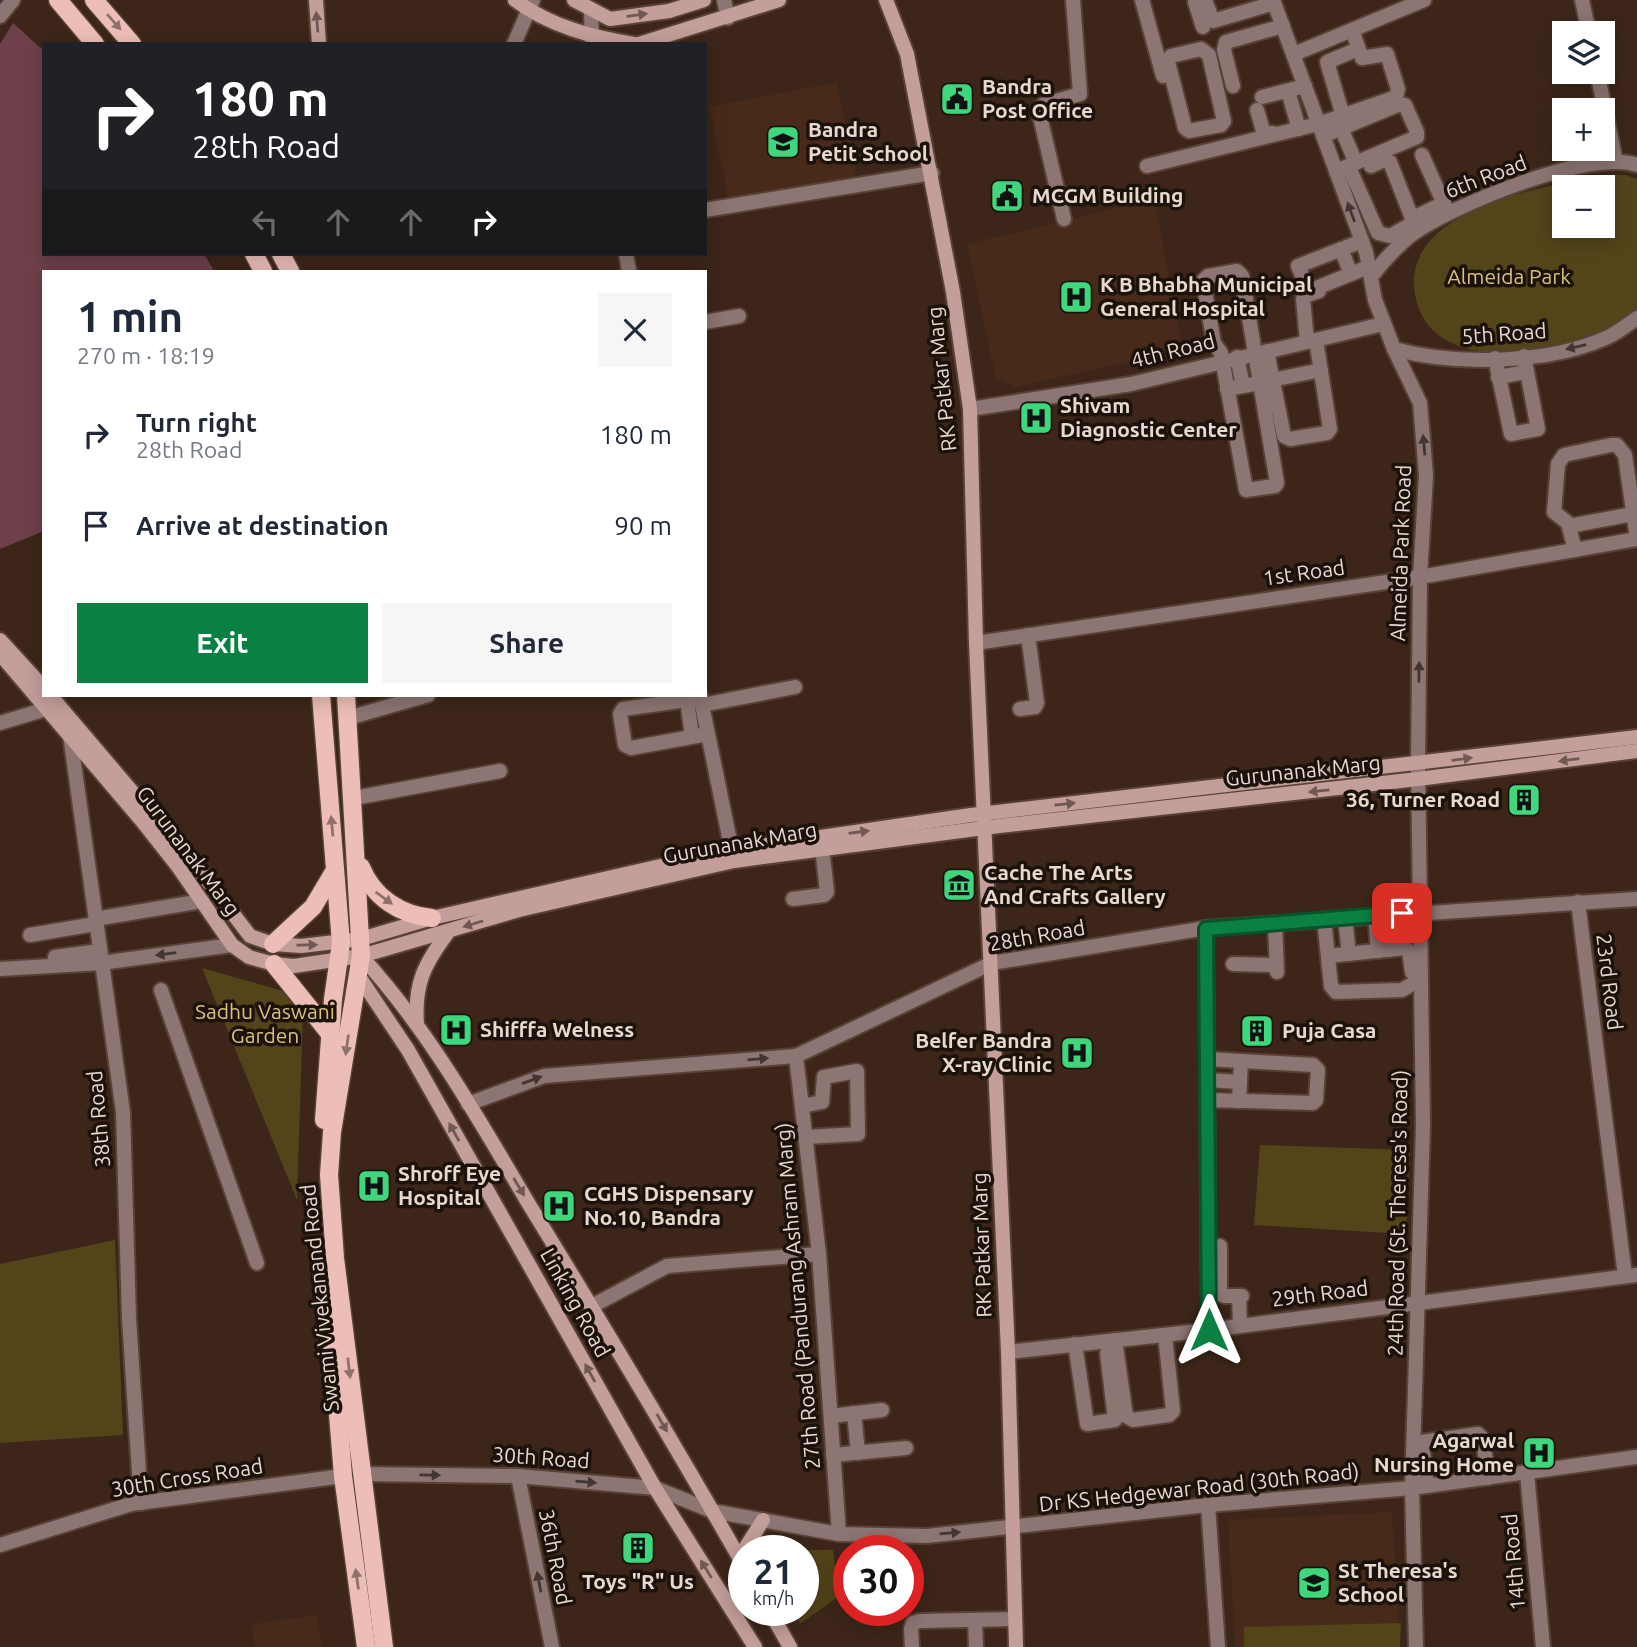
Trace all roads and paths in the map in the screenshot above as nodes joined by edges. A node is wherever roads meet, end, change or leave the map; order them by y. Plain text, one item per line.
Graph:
1 (13, 0) edge
2 (58, 0) edge
3 (94, 0) edge
4 (316, 0) edge
5 (574, 0) edge
6 (704, 0) edge
7 (724, 0) edge
8 (779, 0) edge
9 (886, 0) edge
10 (1073, 0) edge
11 (1142, 0) edge
12 (1195, 0) edge
13 (1205, 0) edge
14 (1424, 0) edge
15 (1582, 0) edge
16 (1267, 2) edge
17 (525, 3) edge
18 (591, 10) junction
19 (0, 16) edge
20 (728, 18) junction
21 (1586, 21) edge
22 (1283, 26) junction
23 (1203, 27) dead end
24 (1352, 30) junction
25 (591, 41) edge
26 (93, 42) edge
27 (130, 42) edge
28 (319, 42) edge
29 (515, 42) edge
30 (646, 42) edge
31 (1358, 49) junction
32 (1294, 54) junction
33 (1600, 84) edge
34 (1233, 86) dead end
35 (1305, 86) junction
36 (1288, 91) junction
37 (1170, 104) dead end
38 (1342, 122) junction
39 (1215, 127) junction
40 (1298, 128) junction
41 (1320, 130) junction
42 (1221, 148) junction
43 (1422, 155) dead end
44 (1616, 162) junction
45 (1637, 165) edge
46 (1147, 166) dead end
47 (1346, 172) junction
48 (932, 173) junction
49 (1398, 174) dead end
50 (1446, 208) junction
51 (707, 210) edge
52 (1064, 219) dead end
53 (1417, 225) junction
54 (1362, 242) junction
55 (1341, 249) junction
56 (1370, 272) junction
57 (1351, 274) junction
58 (739, 316) dead end
59 (1637, 318) edge
60 (707, 322) edge
61 (1383, 324) junction
62 (1312, 341) junction
63 (1394, 349) junction
64 (1258, 350) junction
65 (1524, 356) junction
66 (1227, 357) junction
67 (1495, 358) junction
68 (1321, 370) junction
69 (1527, 372) junction
70 (1498, 377) junction
71 (1266, 382) junction
72 (1242, 386) junction
73 (1227, 389) junction
74 (971, 409) junction
75 (1633, 514) junction
76 (1569, 526) junction
77 (1637, 539) edge
78 (1575, 550) junction
79 (1420, 577) junction
80 (1028, 635) junction
81 (0, 640) edge
82 (976, 643) junction
83 (0, 654) edge
84 (42, 686) edge
85 (795, 687) dead end
86 (42, 696) edge
87 (321, 697) edge
88 (346, 697) edge
89 (421, 697) edge
90 (697, 699) edge
91 (48, 702) edge
92 (1020, 709) dead end
93 (348, 718) junction
94 (0, 723) edge
95 (708, 734) junction
96 (70, 735) junction
97 (692, 736) junction
98 (1637, 737) edge
99 (1637, 751) edge
100 (500, 771) dead end
101 (1418, 772) junction
102 (354, 798) junction
103 (985, 821) junction
104 (821, 844) junction
105 (356, 854) junction
106 (732, 856) junction
107 (335, 869) junction
108 (793, 899) dead end
109 (1637, 899) edge
110 (202, 901) junction
111 (1578, 902) junction
112 (1419, 912) junction
113 (1380, 915) junction
114 (432, 918) junction
115 (1338, 918) junction
116 (95, 922) junction
117 (1275, 923) junction
118 (1206, 929) junction
119 (449, 931) junction
120 (30, 935) dead end
121 (273, 944) junction
122 (232, 945) junction
123 (361, 948) junction
124 (1383, 950) junction
125 (340, 951) junction
126 (1342, 955) junction
127 (100, 957) junction
128 (992, 963) junction
129 (274, 964) junction
130 (1233, 964) dead end
131 (0, 969) edge
132 (360, 978) junction
133 (1416, 984) junction
134 (161, 990) dead end
135 (417, 1025) junction
136 (331, 1035) junction
137 (796, 1056) junction
138 (1207, 1059) junction
139 (1241, 1061) junction
140 (1207, 1080) junction
141 (1240, 1082) junction
142 (1207, 1100) junction
143 (1239, 1101) junction
144 (468, 1104) junction
145 (802, 1106) junction
146 (806, 1137) junction
147 (328, 1229) junction
148 (1216, 1253) junction
149 (819, 1254) junction
150 (257, 1263) dead end
151 (1631, 1275) edge
152 (1418, 1303) junction
153 (592, 1306) junction
154 (1240, 1326) junction
155 (1209, 1330) junction
156 (1165, 1335) junction
157 (1110, 1341) junction
158 (1075, 1344) junction
159 (1008, 1352) junction
160 (882, 1410) dead end
161 (854, 1413) junction
162 (831, 1416) junction
163 (1418, 1443) junction
164 (906, 1448) dead end
165 (858, 1453) junction
166 (833, 1455) junction
167 (1637, 1457) edge
168 (1527, 1473) junction
169 (362, 1474) junction
170 (1488, 1475) junction
171 (343, 1476) junction
172 (518, 1476) junction
173 (1422, 1485) junction
174 (655, 1488) junction
175 (141, 1503) junction
176 (1208, 1505) junction
177 (712, 1511) junction
178 (764, 1520) junction
179 (1014, 1527) junction
180 (839, 1534) junction
181 (729, 1535) edge
182 (755, 1535) edge
183 (0, 1545) edge
184 (1014, 1619) junction
185 (975, 1620) junction
186 (778, 1626) edge
187 (366, 1647) edge
188 (384, 1647) edge
189 (552, 1647) edge
190 (755, 1647) edge
191 (790, 1647) edge
192 (912, 1647) edge
193 (976, 1647) edge
194 (1016, 1647) edge
195 (1218, 1647) edge
196 (1416, 1647) edge
197 (1543, 1647) edge

1 - 19 street
2 - 26 main road
3 -> 27 main road
28 -> 4 main road
5 - 18 main road
18 -> 6 main road
7 - 20 street
8 - 20 main road
9 - 48 main road, RK Patkar Marg
10 - 52 street
11 - 37 street
12 - 23 street
13 - 16 street
14 - 24 street
15 - 21 street
16 - 22 street
17 - 25 main road
17 - 29 street
18 - 25 street
20 - 30 main road
22 - 32 street
22 - 34 street
24 - 31 street
24 - 32 street
31 - 38 street
31 - 38 street
32 - 35 street
33 - 44 street
35 - 36 street
35 - 41 street
36 - 40 street
36 - 40 street
38 - 41 street
38 - 47 street
38 - 47 street
39 - 39 street
39 - 42 street
40 - 41 street
40 - 42 street
41 - 47 street
42 - 46 street
43 - 50 street
44 - 45 street, 6th Road
44 - 50 street, 6th Road
47 - 53 street
47 - 53 street
54 -> 47 street
48 - 51 street
48 - 74 main road, RK Patkar Marg
49 - 53 street
50 - 53 street, 6th Road
53 - 56 street, 6th Road
54 - 55 street
54 - 56 street
55 - 57 street
55 - 57 street
56 - 57 street
56 - 61 street
56 - 62 street
58 - 60 street
59 -> 65 street, 5th Road
61 - 62 street, 4th Road
61 - 63 street
62 - 64 street, 4th Road
62 - 68 street
63 - 67 street, 5th Road
79 -> 63 street, Almeida Park Road
64 - 66 street, 4th Road
64 - 66 street
64 - 71 street
65 - 67 street, 5th Road
65 - 69 street
66 - 72 street
66 - 73 street
66 - 74 street, 4th Road
67 - 70 street
68 - 71 street
68 - 71 street
69 - 70 street
69 - 70 street
71 - 72 street
71 - 73 street
72 - 73 street
74 - 82 main road, RK Patkar Marg
75 - 76 street
75 - 76 street
75 - 77 street
76 - 78 street
77 - 78 street, 1st Road
78 - 79 street, 1st Road
79 - 80 street, 1st Road
101 -> 79 street, Almeida Park Road
80 - 82 street, 1st Road
80 - 92 street
81 - 84 main road
82 - 103 main road, RK Patkar Marg
83 - 86 main road, Gurunanak Marg
85 - 90 street
107 -> 87 main road, Swami Vivekanand Road
88 - 93 main road, Swami Vivekanand Road
89 - 93 street
90 - 95 street
90 - 97 street
90 - 97 street
91 - 94 street
91 - 96 main road, Gurunanak Marg
91 - 121 main road, Gurunanak Marg
93 - 102 main road, Swami Vivekanand Road
95 - 97 street
95 - 106 street
96 - 110 main road, Gurunanak Marg
96 - 116 street, 38th Road
101 -> 98 main road, Gurunanak Marg
99 -> 101 main road, Gurunanak Marg
100 - 102 street
101 - 103 main road, Gurunanak Marg
101 - 112 street, 24th Road (St. Theresa's Road)
102 - 105 main road, Swami Vivekanand Road
103 - 104 main road, Gurunanak Marg
103 - 128 main road, RK Patkar Marg
104 - 106 main road, Gurunanak Marg
104 - 108 street
105 -> 114 main road
105 - 123 main road, Swami Vivekanand Road
106 - 114 main road, Gurunanak Marg
106 -> 119 main road, Gurunanak Marg
107 - 121 main road
107 - 125 main road, Swami Vivekanand Road
109 - 111 street, 28th Road
110 - 116 street
110 - 122 main road, Gurunanak Marg
111 - 112 street, 28th Road
111 - 151 street, 23rd Road
112 - 113 street, 28th Road
112 - 133 street, 24th Road (St. Theresa's Road)
113 - 115 street, 28th Road
113 - 124 street
114 - 123 main road, Gurunanak Marg
115 - 117 street, 28th Road
115 - 126 street
115 - 126 street
116 - 120 street
116 - 127 street, 38th Road
117 - 118 street, 28th Road
117 - 130 street
118 - 128 street, 28th Road
118 - 138 street
119 - 123 main road, Gurunanak Marg
119 - 135 main road
121 -> 125 main road, Gurunanak Marg
122 -> 127 street
122 - 129 main road, Gurunanak Marg
123 - 125 main road, Gurunanak Marg
123 - 132 main road, Swami Vivekanand Road
123 - 135 main road, Linking Road
124 - 126 street
124 - 133 street
125 - 129 main road, Gurunanak Marg
125 - 132 main road
125 - 136 main road, Swami Vivekanand Road
126 - 133 street
127 - 131 street
127 - 175 street, 38th Road
128 - 137 street, 28th Road
128 - 159 main road, RK Patkar Marg
129 - 136 main road
132 -> 147 main road, Swami Vivekanand Road
174 -> 132 main road, Linking Road
133 - 152 street, 24th Road (St. Theresa's Road)
134 - 150 street
135 - 144 main road, Linking Road
136 - 147 main road, Swami Vivekanand Road
144 -> 137 street, 28th Road
137 - 145 street, 27th Road (Pandurang Ashram Marg)
138 - 139 street
138 - 140 street
139 - 141 street
139 - 143 street
140 - 141 street
140 - 142 street
141 - 143 street
142 - 143 street
142 - 148 street
144 -> 153 main road, Linking Road
145 - 146 street, 27th Road (Pandurang Ashram Marg)
145 - 146 street
146 - 149 street, 27th Road (Pandurang Ashram Marg)
147 -> 169 main road, Swami Vivekanand Road
147 - 171 main road, Swami Vivekanand Road
148 - 154 street
148 - 155 street
149 - 153 street
149 - 162 street, 27th Road (Pandurang Ashram Marg)
151 - 152 street, 29th Road
152 - 154 street, 29th Road
152 - 163 street, 24th Road (St. Theresa's Road)
153 -> 177 main road, Linking Road
154 - 155 street, 29th Road
155 - 156 street, 29th Road
156 - 157 street, 29th Road
156 - 157 street
157 - 158 street, 29th Road
157 - 158 street
158 - 159 street, 29th Road
159 - 179 main road, RK Patkar Marg
160 - 161 street
161 - 162 street
161 - 165 street
162 - 166 street, 27th Road (Pandurang Ashram Marg)
163 - 170 street
163 - 173 street, 24th Road (St. Theresa's Road)
164 - 165 street
165 - 166 street
166 - 180 street, 27th Road (Pandurang Ashram Marg)
167 - 168 street, Dr KS Hedgewar Road (30th Road)
168 - 170 street, Dr KS Hedgewar Road (30th Road)
168 - 197 street, 14th Road
169 - 171 main road
169 -> 172 street, 30th Road
169 - 188 main road, Swami Vivekanand Road
170 - 173 street, Dr KS Hedgewar Road (30th Road)
171 - 175 street, 30th Cross Road
187 -> 171 main road, Swami Vivekanand Road
172 -> 174 street, 30th Road
189 -> 172 street, 36th Road
173 - 176 street, Dr KS Hedgewar Road (30th Road)
173 - 196 street, 24th Road (St. Theresa's Road)
174 - 177 street, 30th Road
190 -> 174 main road, Linking Road
175 - 183 street, 30th Cross Road
176 - 179 street, Dr KS Hedgewar Road (30th Road)
176 - 195 street
177 - 178 street, 30th Road
177 - 181 main road, Linking Road
178 - 180 street, 30th Road
178 - 182 main road
180 -> 179 street, Dr KS Hedgewar Road (30th Road)
179 - 184 main road, RK Patkar Marg
184 - 185 street
184 - 194 main road, RK Patkar Marg
185 - 192 street
185 - 193 street
186 - 191 main road

